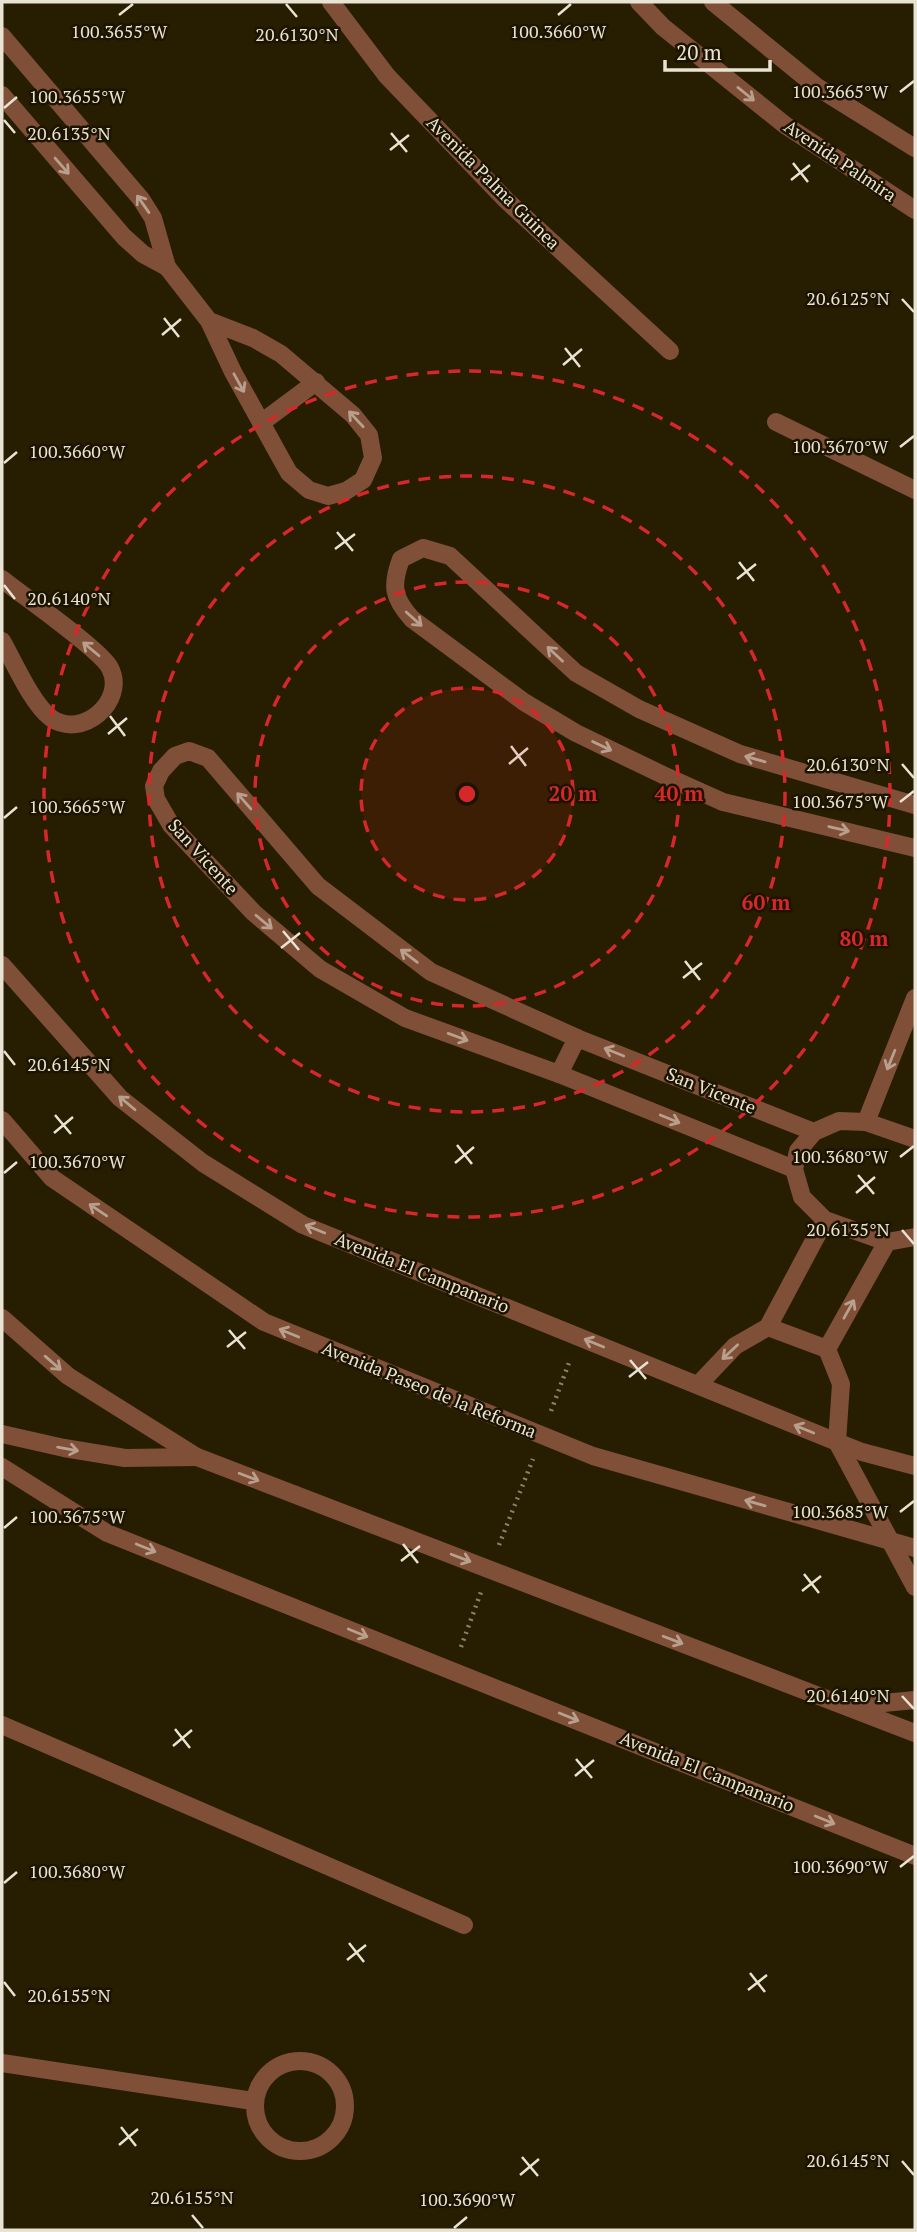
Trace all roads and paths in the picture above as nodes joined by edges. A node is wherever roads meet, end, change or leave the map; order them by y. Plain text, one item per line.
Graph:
1 (331, 2) edge
2 (639, 2) edge
3 (713, 2) edge
4 (2, 36) edge
5 (2, 95) edge
6 (915, 148) edge
7 (915, 210) edge
8 (167, 267) junction
9 (209, 321) junction
10 (670, 351) dead end
11 (316, 382) junction
12 (776, 422) dead end
13 (261, 423) junction
14 (915, 490) edge
15 (2, 579) edge
16 (2, 641) edge
17 (915, 805) edge
18 (915, 848) edge
19 (2, 965) edge
20 (915, 998) edge
21 (577, 1038) junction
22 (559, 1074) junction
23 (2, 1120) edge
24 (866, 1122) junction
25 (814, 1132) junction
26 (915, 1139) edge
27 (794, 1169) junction
28 (825, 1220) junction
29 (915, 1237) edge
30 (887, 1242) junction
31 (2, 1318) edge
32 (768, 1327) junction
33 (579, 1336) junction
34 (827, 1349) junction
35 (698, 1385) junction
36 (2, 1434) edge
37 (541, 1436) junction
38 (837, 1442) junction
39 (197, 1457) junction
40 (915, 1466) edge
41 (2, 1467) edge
42 (889, 1541) junction
43 (915, 1548) edge
44 (489, 1569) junction
45 (915, 1587) edge
46 (452, 1670) junction
47 (915, 1700) edge
48 (845, 1706) junction
49 (2, 1725) edge
50 (915, 1733) edge
51 (915, 1856) edge
52 (464, 1925) dead end
53 (2, 2063) edge
54 (253, 2101) junction

1 - 10 street, Avenida Palma Guinea
2 -> 7 street, Avenida Palmira
3 - 6 street
8 -> 4 street
5 -> 8 street
8 - 9 street
9 - 11 street
9 -> 13 street
11 - 13 street
13 -> 11 street
12 - 14 street
16 -> 15 street
17 -> 18 street
33 -> 19 street, Avenida El Campanario
20 -> 24 street
21 - 22 street
21 -> 22 street, San Vicente
25 -> 21 street, San Vicente
22 -> 27 street, San Vicente
37 -> 23 street, Avenida Paseo de la Reforma
24 - 25 street
24 - 26 street
25 - 27 street
27 - 28 street
28 - 30 street
28 - 32 street
29 - 30 street
34 -> 30 street
31 -> 39 street
32 - 34 street
32 -> 35 street
35 -> 33 street, Avenida El Campanario
33 - 37 path
34 - 38 street
38 -> 35 street, Avenida El Campanario
36 -> 39 street
42 -> 37 street, Avenida Paseo de la Reforma
37 - 44 path
38 - 40 street, Avenida El Campanario
38 - 42 street
39 -> 44 street
41 -> 46 street, Avenida El Campanario
42 - 43 street, Avenida Paseo de la Reforma
42 - 45 street
44 - 46 path
44 -> 48 street
46 -> 51 street, Avenida El Campanario
47 - 48 street
48 - 50 street
49 - 52 street
53 - 54 street
54 - 54 street

